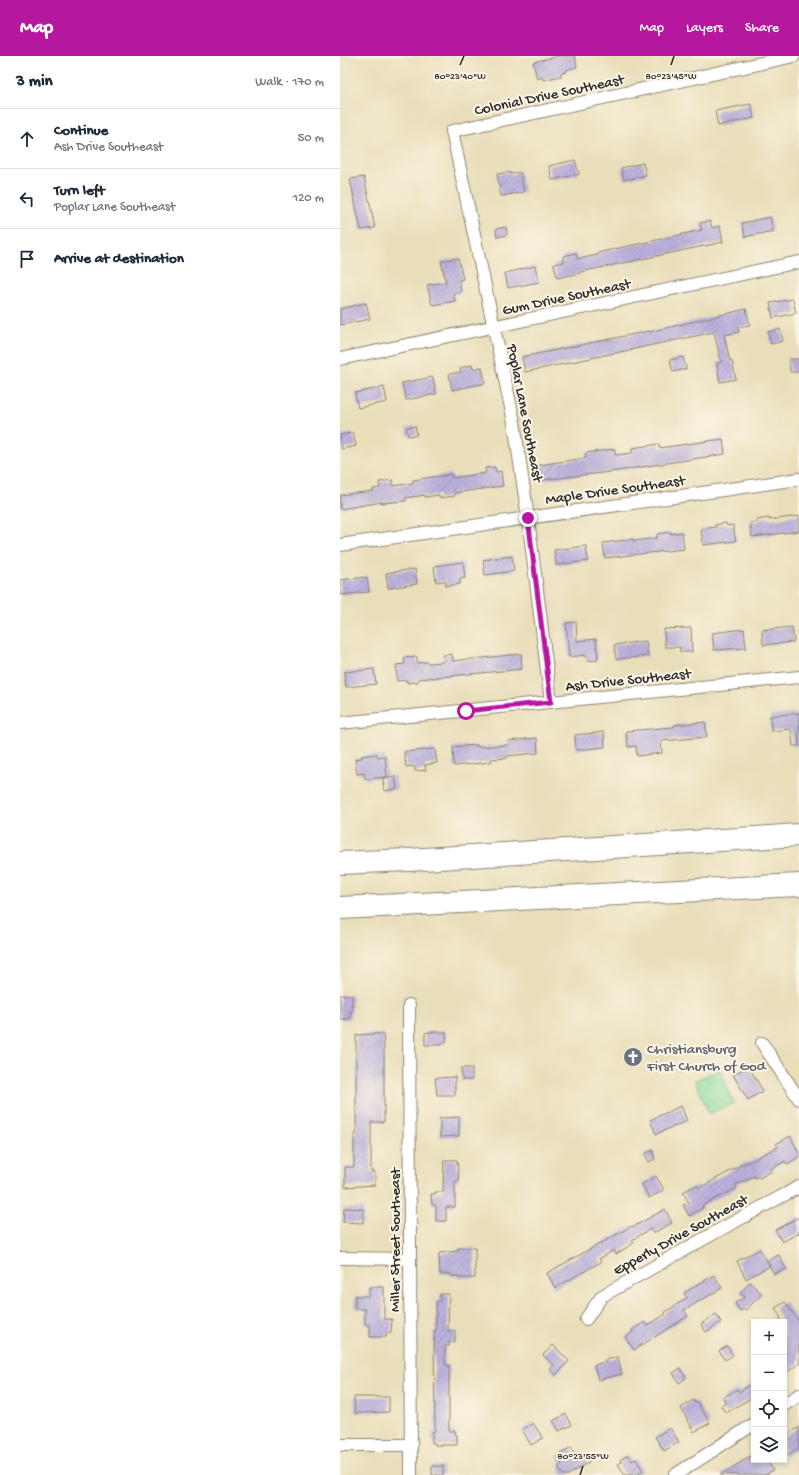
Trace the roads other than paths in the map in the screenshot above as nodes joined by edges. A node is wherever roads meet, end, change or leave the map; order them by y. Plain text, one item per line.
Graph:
1 (794, 56) edge
2 (452, 132) joint
3 (799, 262) edge
4 (494, 328) junction
5 (340, 360) edge
6 (799, 479) edge
7 (528, 518) junction
8 (340, 545) edge
9 (799, 678) edge
10 (551, 702) junction
11 (340, 723) edge
12 (799, 835) edge
13 (340, 863) edge
14 (799, 885) edge
15 (340, 908) edge
16 (409, 1005) dead end
17 (762, 1043) dead end
18 (799, 1099) edge
19 (799, 1187) edge
20 (340, 1258) edge
21 (410, 1259) junction
22 (586, 1319) dead end
23 (799, 1395) edge
24 (787, 1403) edge
25 (751, 1426) edge
26 (340, 1445) edge
27 (411, 1445) junction
28 (412, 1475) edge
29 (675, 1475) edge

1 - 2 street, Colonial Drive Southeast
2 - 4 street, Poplar Lane Southeast
3 - 4 street, Gum Drive Southeast
4 - 5 street, Gum Drive Southeast
4 - 7 street, Poplar Lane Southeast
6 - 7 street, Maple Drive Southeast
7 - 8 street, Maple Drive Southeast
7 - 10 street, Poplar Lane Southeast
9 - 10 street, Ash Drive Southeast
10 - 11 street, Ash Drive Southeast
12 - 13 highway
14 - 15 highway
16 - 21 street, Miller Street Southeast
17 - 18 street
19 - 22 street, Epperly Drive Southeast
20 - 21 street
21 - 27 street, Miller Street Southeast
23 - 24 street
25 - 29 street
26 - 27 street
27 - 28 street, Miller Street Southeast

